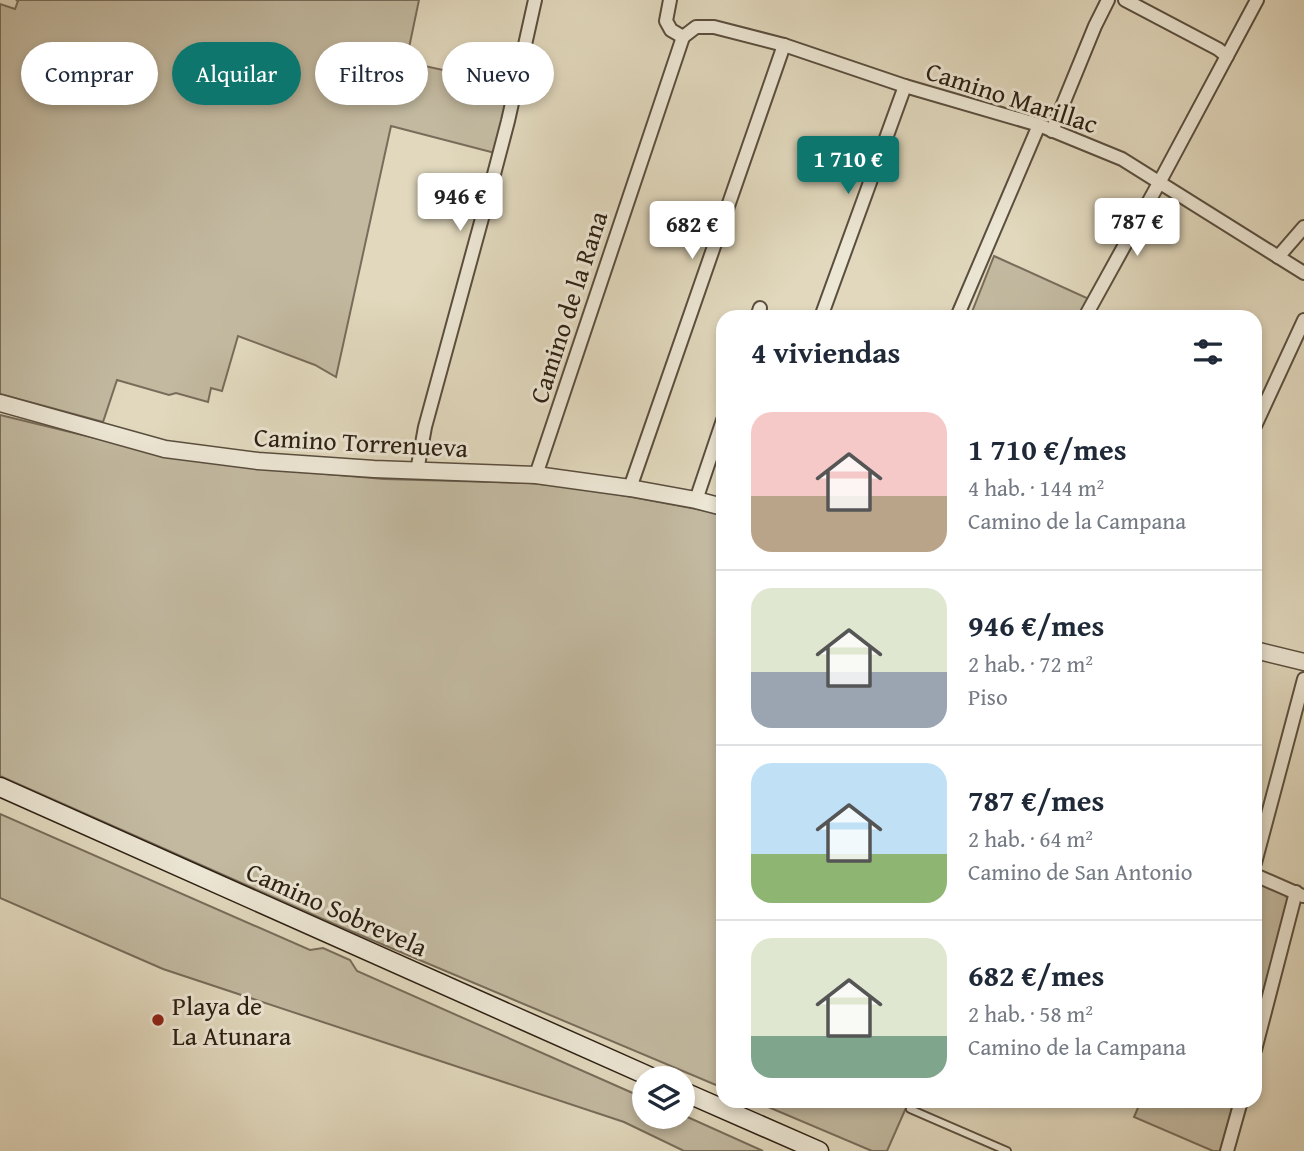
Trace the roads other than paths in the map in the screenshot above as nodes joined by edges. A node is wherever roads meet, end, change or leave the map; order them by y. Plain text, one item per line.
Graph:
1 (535, 0) edge
2 (1108, 0) edge
3 (1125, 0) edge
4 (1258, 0) edge
5 (668, 1) edge
6 (683, 37) junction
7 (784, 45) junction
8 (1227, 56) junction
9 (905, 86) junction
10 (1039, 125) junction
11 (1052, 131) junction
12 (1159, 183) junction
13 (1304, 227) edge
14 (1278, 257) junction
15 (1304, 273) edge
16 (824, 310) edge
17 (960, 310) edge
18 (1089, 310) edge
19 (1304, 320) edge
20 (0, 404) edge
21 (1262, 411) edge
22 (716, 441) edge
23 (417, 471) junction
24 (536, 475) junction
25 (630, 488) junction
26 (696, 500) junction
27 (716, 505) edge
28 (1262, 652) edge
29 (1304, 662) edge
30 (1304, 679) edge
31 (0, 787) edge
32 (1262, 837) edge
33 (1262, 878) edge
34 (1300, 894) edge
35 (1262, 1026) edge
36 (632, 1069) edge
37 (695, 1097) edge
38 (716, 1106) edge
39 (721, 1108) edge
40 (1239, 1108) edge
41 (910, 1109) dead end
42 (819, 1151) edge
43 (1007, 1151) edge
44 (1227, 1151) edge

1 - 23 street
2 - 11 street
3 - 8 street
4 - 8 street
5 - 6 street
6 - 7 street, Camino Marillac
6 - 24 street, Camino de la Rana
7 - 9 street, Camino Marillac
7 - 25 street
8 - 12 street
9 - 10 street, Camino Marillac
9 - 16 street
10 - 11 street, Camino Marillac
10 - 17 street
11 - 12 street, Camino Marillac
12 - 14 street, Camino Marillac
12 - 18 street
13 - 14 street
14 - 15 street, Camino Marillac
19 - 21 street
20 - 23 street, Camino Torrenueva
22 - 26 street
23 - 24 street, Camino Torrenueva
24 - 25 street, Camino Torrenueva
25 - 26 street, Camino Torrenueva
26 - 27 street, Camino Torrenueva
28 - 29 street
30 - 32 street
31 - 36 main road, Camino Sobrevela
33 - 34 street
34 - 35 street
37 - 38 main road
39 - 42 main road
40 - 44 street
41 - 43 lane

